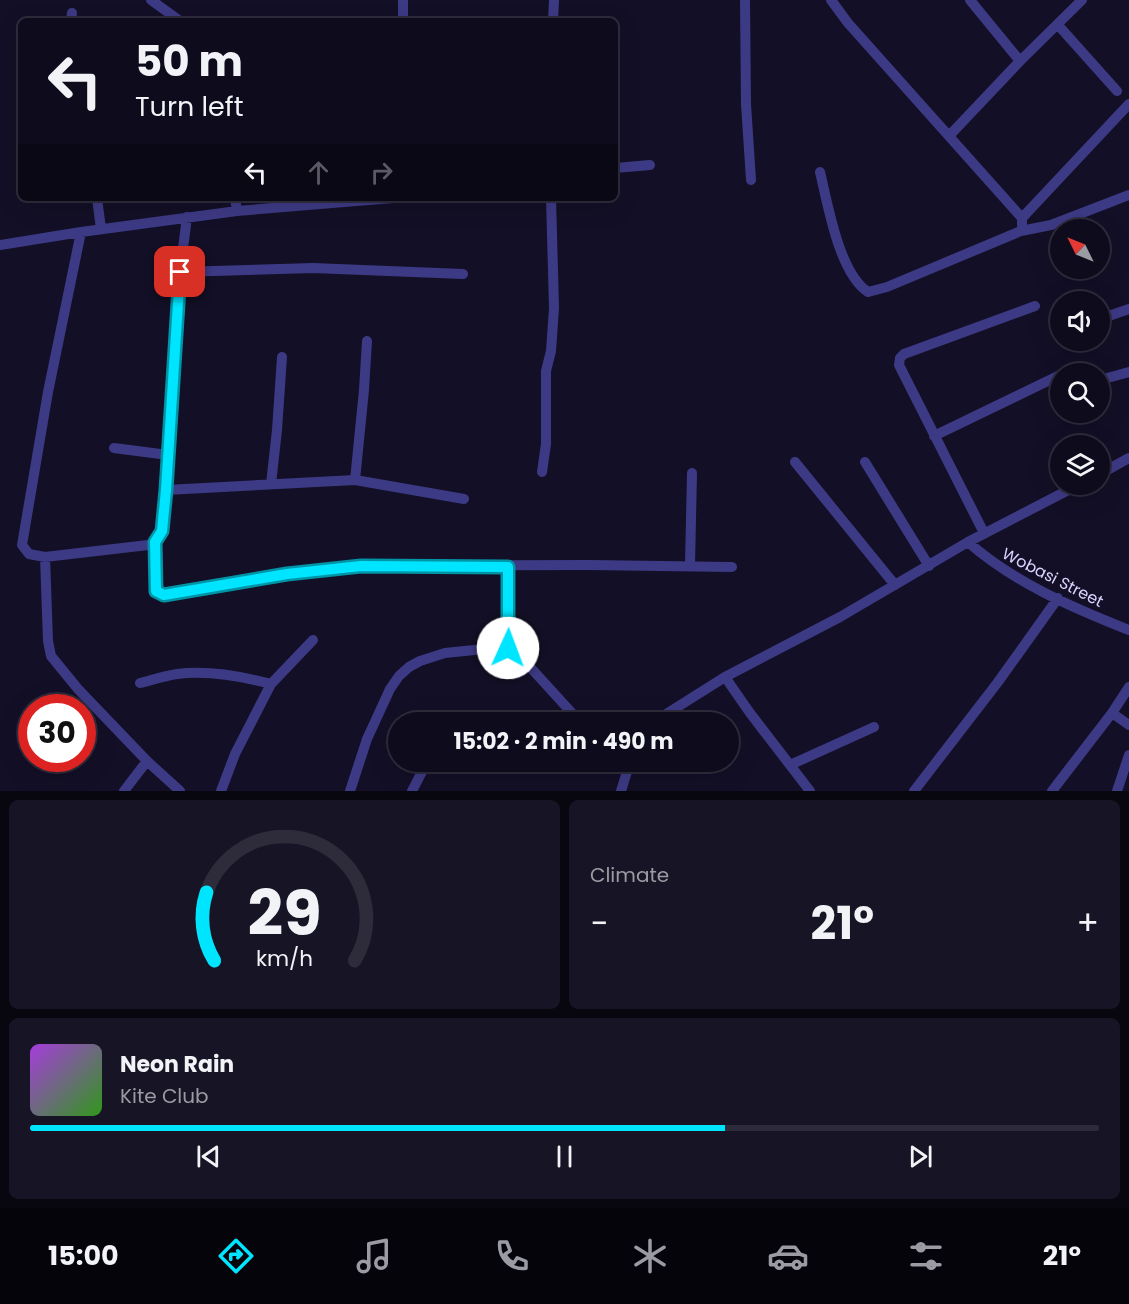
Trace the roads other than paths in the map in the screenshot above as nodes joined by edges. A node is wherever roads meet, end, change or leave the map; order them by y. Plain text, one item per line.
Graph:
1 (151, 0) edge
2 (403, 0) edge
3 (554, 0) edge
4 (745, 0) edge
5 (831, 0) edge
6 (970, 0) edge
7 (1082, 0) edge
8 (176, 18) edge
9 (403, 18) edge
10 (553, 18) edge
11 (1058, 25) junction
12 (1020, 61) junction
13 (1117, 91) dead end
14 (1129, 104) edge
15 (949, 136) junction
16 (650, 165) dead end
17 (618, 168) edge
18 (820, 172) dead end
19 (751, 180) dead end
20 (1129, 195) edge
21 (98, 201) edge
22 (235, 201) edge
23 (357, 201) edge
24 (552, 201) edge
25 (237, 211) junction
26 (187, 218) junction
27 (1022, 218) junction
28 (101, 229) junction
29 (1021, 231) junction
30 (81, 232) junction
31 (0, 245) edge
32 (180, 272) junction
33 (463, 274) dead end
34 (1035, 306) dead end
35 (1129, 309) edge
36 (1110, 316) edge
37 (367, 341) dead end
38 (282, 357) dead end
39 (1129, 372) edge
40 (1110, 377) edge
41 (1050, 380) edge
42 (934, 436) junction
43 (114, 448) dead end
44 (168, 455) junction
45 (1129, 458) edge
46 (795, 462) dead end
47 (865, 462) dead end
48 (1110, 468) edge
49 (542, 472) dead end
50 (693, 473) dead end
51 (355, 480) junction
52 (271, 484) junction
53 (166, 490) junction
54 (1059, 495) edge
55 (464, 499) dead end
56 (984, 534) junction
57 (155, 542) junction
58 (968, 542) junction
59 (45, 557) junction
60 (690, 565) junction
61 (929, 566) junction
62 (508, 567) junction
63 (732, 567) dead end
64 (896, 585) junction
65 (1058, 598) junction
66 (1129, 630) edge
67 (313, 640) dead end
68 (508, 648) junction
69 (725, 677) junction
70 (140, 683) dead end
71 (270, 684) junction
72 (1129, 687) edge
73 (571, 712) edge
74 (669, 712) edge
75 (1112, 712) junction
76 (1129, 725) edge
77 (874, 727) dead end
78 (1129, 755) edge
79 (147, 761) junction
80 (790, 765) junction
81 (422, 772) edge
82 (627, 772) edge
83 (124, 791) edge
84 (180, 791) edge
85 (221, 791) edge
86 (350, 791) edge
87 (412, 791) edge
88 (621, 791) edge
89 (810, 791) edge
90 (914, 791) edge
91 (1052, 791) edge
92 (1117, 791) edge

1 - 8 street
2 - 9 street
3 - 10 street
4 - 19 street
5 - 15 street
6 - 12 street
7 - 11 street
11 - 12 street
11 - 13 street
12 - 15 street
14 - 27 street
15 - 27 street
16 - 17 street
18 - 29 street
20 - 29 street
21 - 28 street
22 - 25 street
23 - 25 street
24 - 49 street
25 - 26 street
26 - 28 street
26 - 32 street
27 - 29 street
28 - 30 street
30 - 31 street
30 - 59 street
32 - 33 street
32 - 44 street
34 - 42 street
35 - 36 street
37 - 51 street
38 - 52 street
39 - 40 street
41 - 42 street
42 - 56 street
43 - 44 street
44 - 53 street
45 - 48 street
46 - 64 street
47 - 61 street
50 - 60 street
51 - 52 street
51 - 55 street
52 - 53 street
53 - 57 street
54 - 56 street
56 - 58 street
57 - 59 street
57 - 62 street
58 - 61 street
58 - 65 street, Wobasi Street
59 - 79 street
60 - 62 street
60 - 63 street
61 - 64 street
62 - 68 street
64 - 69 street
65 - 66 street, Wobasi Street
65 - 90 street
67 - 71 street
68 - 73 street
68 - 86 street
69 - 74 street
69 - 80 street
70 - 71 street
71 - 85 street
72 - 75 street
75 - 76 street
75 - 91 street
77 - 80 street
78 - 92 street
79 - 83 street
79 - 84 street
80 - 89 street
81 - 87 street
82 - 88 street

